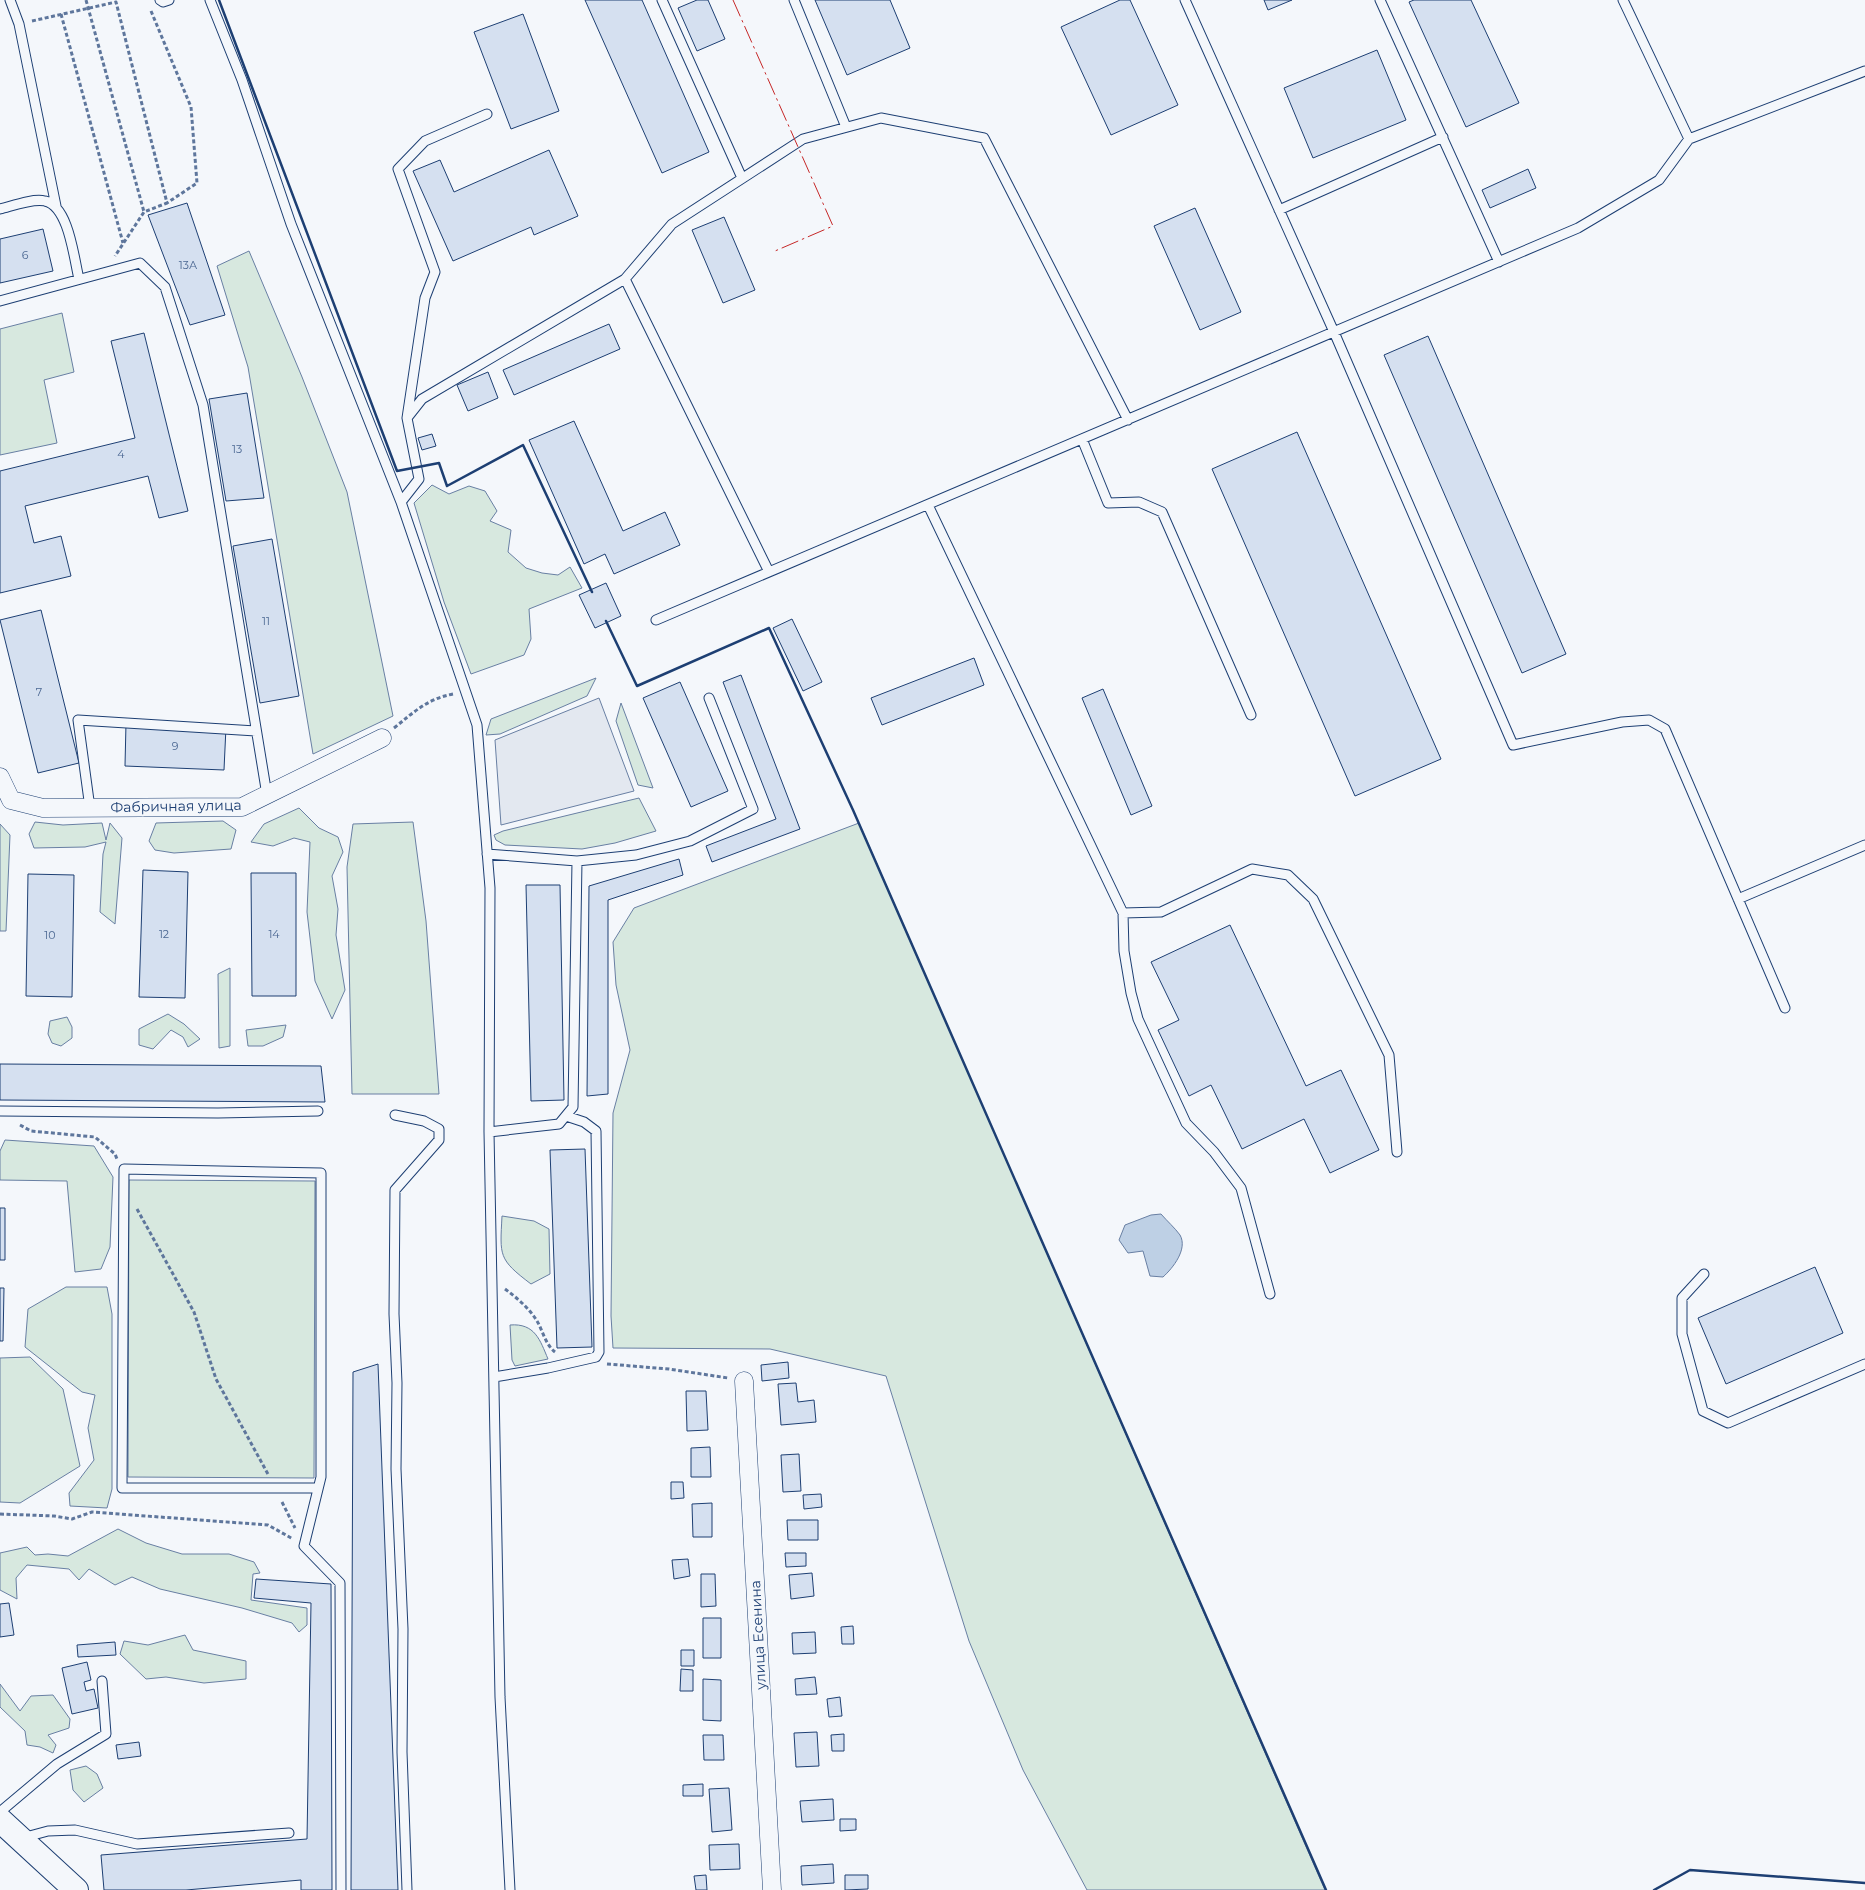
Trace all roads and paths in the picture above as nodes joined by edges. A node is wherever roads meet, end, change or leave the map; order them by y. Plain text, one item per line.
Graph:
1 (10, 0) edge
2 (86, 0) edge
3 (160, 0) edge
4 (169, 0) edge
5 (210, 0) edge
6 (662, 0) edge
7 (794, 0) edge
8 (1185, 0) edge
9 (1380, 0) edge
10 (1623, 0) edge
11 (117, 1) edge
12 (89, 8) junction
13 (151, 9) dead end
14 (62, 14) junction
15 (19, 24) junction
16 (1865, 71) edge
17 (487, 114) dead end
18 (846, 127) junction
19 (1443, 137) junction
20 (1689, 139) junction
21 (742, 178) junction
22 (166, 203) junction
23 (56, 206) junction
24 (0, 209) edge
25 (1279, 210) junction
26 (144, 212) junction
27 (123, 244) junction
28 (115, 256) dead end
29 (1500, 262) junction
30 (79, 279) junction
31 (625, 279) junction
32 (0, 301) edge
33 (1334, 332) junction
34 (407, 418) junction
35 (1128, 420) junction
36 (1082, 439) junction
37 (401, 502) junction
38 (928, 504) junction
39 (769, 572) junction
40 (656, 620) dead end
41 (465, 691) junction
42 (709, 698) dead end
43 (1251, 715) dead end
44 (256, 732) junction
45 (382, 738) joint
46 (0, 777) edge
47 (267, 795) junction
48 (90, 808) junction
49 (1865, 845) edge
50 (487, 854) junction
51 (577, 861) junction
52 (1738, 899) junction
53 (1123, 913) junction
54 (1785, 1008) dead end
55 (0, 1111) edge
56 (318, 1111) dead end
57 (394, 1115) dead end
58 (566, 1116) junction
59 (16, 1123) dead end
60 (489, 1132) junction
61 (1396, 1152) dead end
62 (118, 1162) dead end
63 (134, 1203) dead end
64 (1704, 1274) dead end
65 (505, 1289) dead end
66 (1270, 1294) dead end
67 (571, 1363) junction
68 (1865, 1364) edge
69 (494, 1377) junction
70 (744, 1381) joint
71 (270, 1479) dead end
72 (318, 1488) junction
73 (279, 1496) dead end
74 (0, 1514) edge
75 (304, 1546) junction
76 (102, 1681) dead end
77 (0, 1812) edge
78 (0, 1820) edge
79 (289, 1833) dead end
80 (20, 1838) junction
81 (76, 1890) edge
82 (341, 1890) edge
83 (407, 1890) edge
84 (510, 1890) edge
85 (772, 1890) edge

1 - 15 lane
2 - 12 path
3 - 4 lane
5 - 37 lane
6 - 21 lane
7 - 18 lane
8 - 25 lane
9 - 19 lane
10 - 20 lane
11 - 12 path
11 - 22 path
12 - 14 path
12 - 26 path
13 - 22 path
14 - 15 path
14 - 27 path
15 - 23 lane
16 - 20 lane
17 - 34 lane
18 - 21 lane
18 - 35 lane
19 - 25 lane
19 - 29 lane
20 - 29 lane
21 - 31 lane
22 - 26 path
23 - 24 lane
23 - 30 lane
25 - 33 lane
26 - 27 path
27 - 28 path
29 - 33 lane
30 - 32 lane
30 - 44 lane
31 - 34 lane
31 - 39 lane
33 - 35 lane
33 - 52 lane
34 - 37 lane
35 - 36 lane
36 - 38 lane
36 - 43 lane
37 - 41 lane
38 - 39 lane
38 - 53 lane
39 - 40 lane
41 - 45 path
41 - 50 lane
42 - 51 lane
44 - 47 lane
44 - 48 lane
45 - 47 street, Фабричная улица
46 - 48 street, Фабричная улица
47 - 48 street, Фабричная улица
49 - 52 lane
50 - 51 lane
50 - 60 lane
51 - 58 lane
52 - 54 lane
53 - 61 lane
53 - 66 lane
55 - 56 lane
57 - 83 lane
58 - 60 lane
58 - 67 lane
59 - 62 path
60 - 69 lane
63 - 71 path
64 - 68 lane
65 - 67 path
67 - 69 lane
67 - 70 path
69 - 84 lane
70 - 85 street, улица Есенина
72 - 72 lane
72 - 75 lane
73 - 75 path
74 - 75 path
75 - 82 lane
76 - 77 lane
78 - 80 street
79 - 80 lane
80 - 81 street

